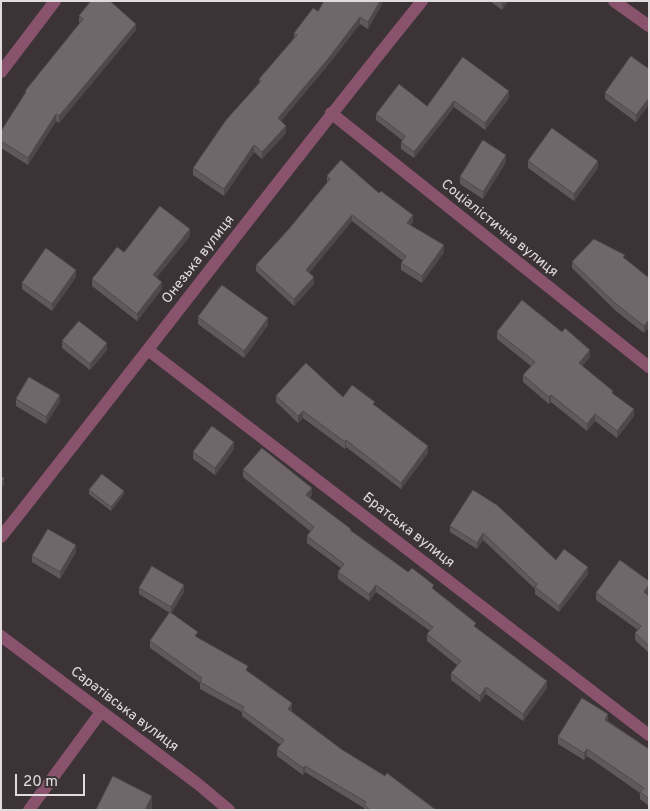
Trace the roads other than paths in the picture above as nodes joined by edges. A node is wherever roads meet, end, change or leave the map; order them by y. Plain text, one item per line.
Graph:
1 (55, 1) edge
2 (422, 1) edge
3 (614, 1) edge
4 (649, 26) edge
5 (1, 72) edge
6 (331, 113) junction
7 (148, 350) junction
8 (649, 367) edge
9 (1, 537) edge
10 (1, 636) edge
11 (101, 712) junction
12 (649, 735) edge
13 (29, 810) edge
14 (229, 810) edge

1 - 5 street
2 - 6 street, Онезька вулиця
3 - 4 street
6 - 7 street, Онезька вулиця
6 - 8 street, Соціалістична вулиця
7 - 9 street, Онезька вулиця
7 - 12 street, Братська вулиця
10 - 11 street, Саратівська вулиця
11 - 13 street
11 - 14 street, Саратівська вулиця

